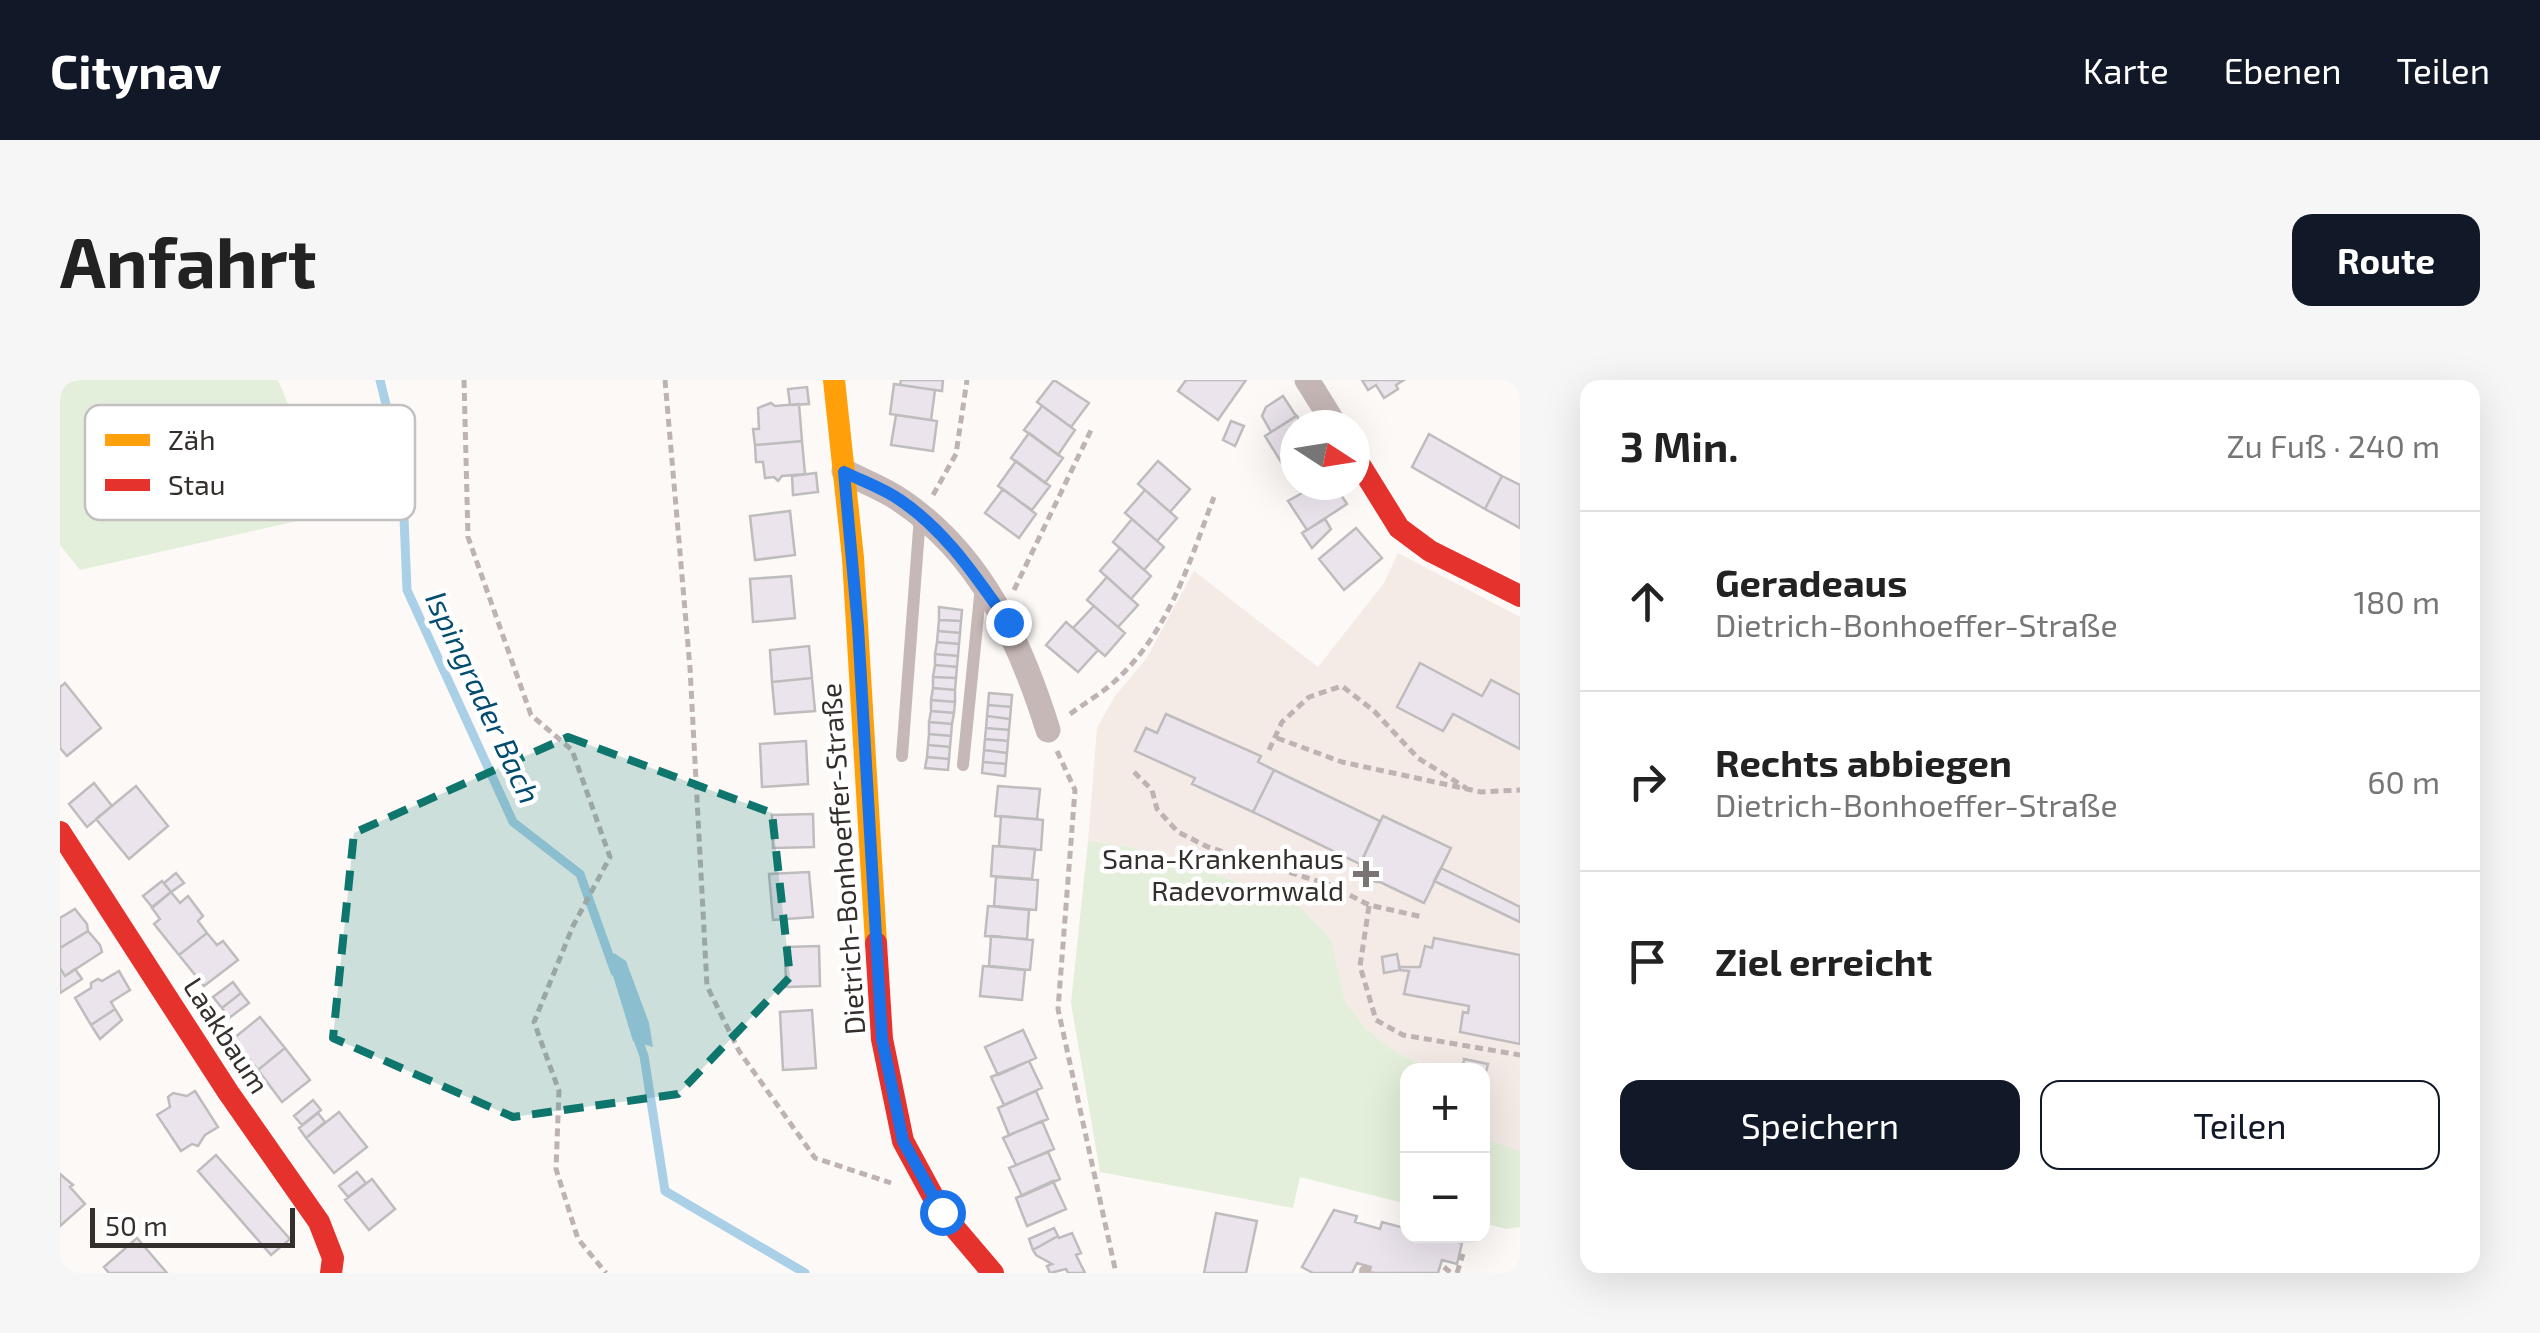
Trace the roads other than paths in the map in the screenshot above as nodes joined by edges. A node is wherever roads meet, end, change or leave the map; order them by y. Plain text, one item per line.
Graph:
1 (834, 380) edge
2 (1307, 380) edge
3 (1326, 410) edge
4 (844, 472) junction
5 (1370, 481) edge
6 (920, 516) junction
7 (981, 583) junction
8 (1520, 596) edge
9 (1048, 730) road end
10 (902, 756) dead end
11 (962, 765) dead end
12 (60, 832) edge
13 (331, 1273) edge
14 (993, 1273) edge

1 - 4 street, Dietrich-Bonhoeffer-Straße
2 - 3 street
4 - 6 street
4 - 14 street, Dietrich-Bonhoeffer-Straße
5 - 8 street
6 - 7 street
6 - 10 lane
7 - 9 street
7 - 11 lane
12 - 13 street, Laakbaum

